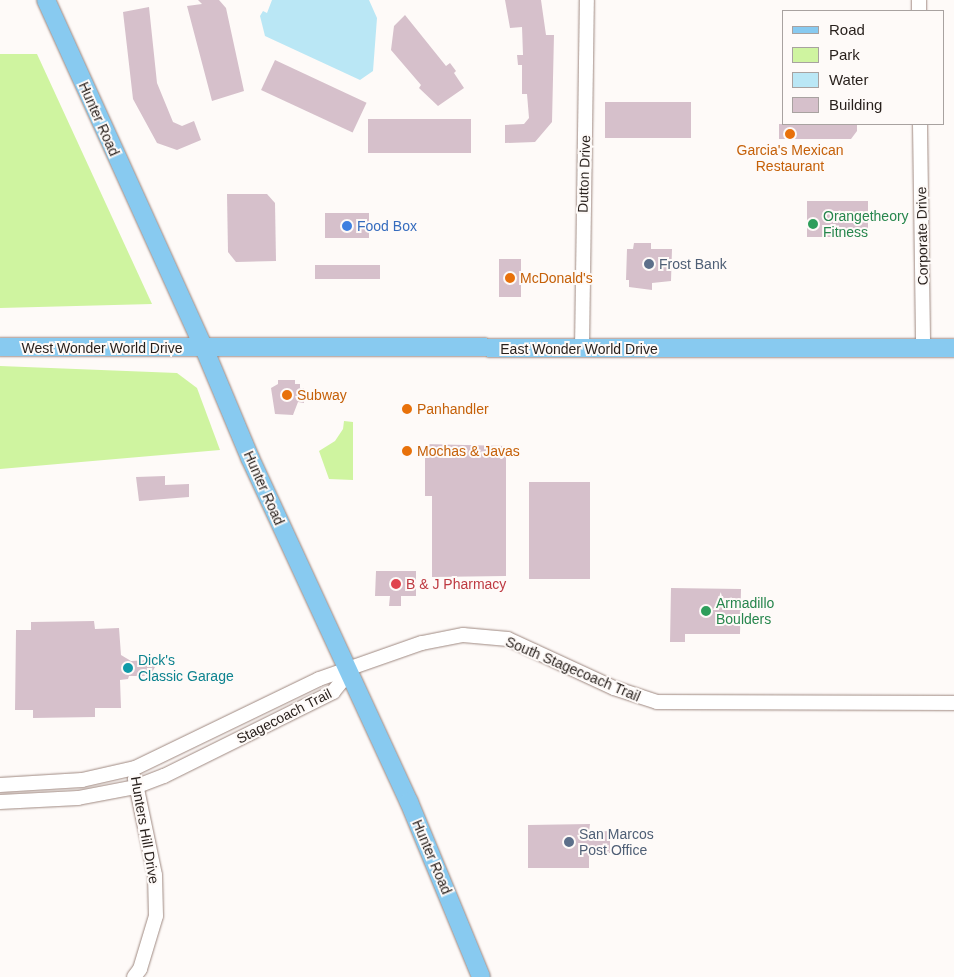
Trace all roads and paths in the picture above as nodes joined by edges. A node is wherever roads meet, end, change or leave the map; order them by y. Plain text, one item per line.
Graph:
1 (46, 0) edge
2 (587, 0) edge
3 (920, 125) edge
4 (0, 347) edge
5 (204, 348) junction
6 (923, 348) junction
7 (954, 348) edge
8 (582, 349) junction
9 (349, 672) junction
10 (954, 703) edge
11 (135, 768) junction
12 (0, 785) edge
13 (134, 787) junction
14 (0, 802) edge
15 (134, 977) edge
16 (481, 977) edge

1 - 5 main road, Hunter Road
2 - 8 street, Dutton Drive
3 - 6 street, Corporate Drive
4 - 5 main road, West Wonder World Drive
5 - 8 main road, East Wonder World Drive
5 - 9 main road, Hunter Road
6 - 7 main road, East Wonder World Drive
6 - 8 main road, East Wonder World Drive
9 - 10 street, South Stagecoach Trail
9 - 11 street, Stagecoach Trail
9 - 13 street, Stagecoach Trail
9 - 16 main road, Hunter Road
11 - 12 street, Stagecoach Trail
11 - 13 street, Hunters Hill Drive
13 - 14 street, Stagecoach Trail
13 - 15 street, Hunters Hill Drive

